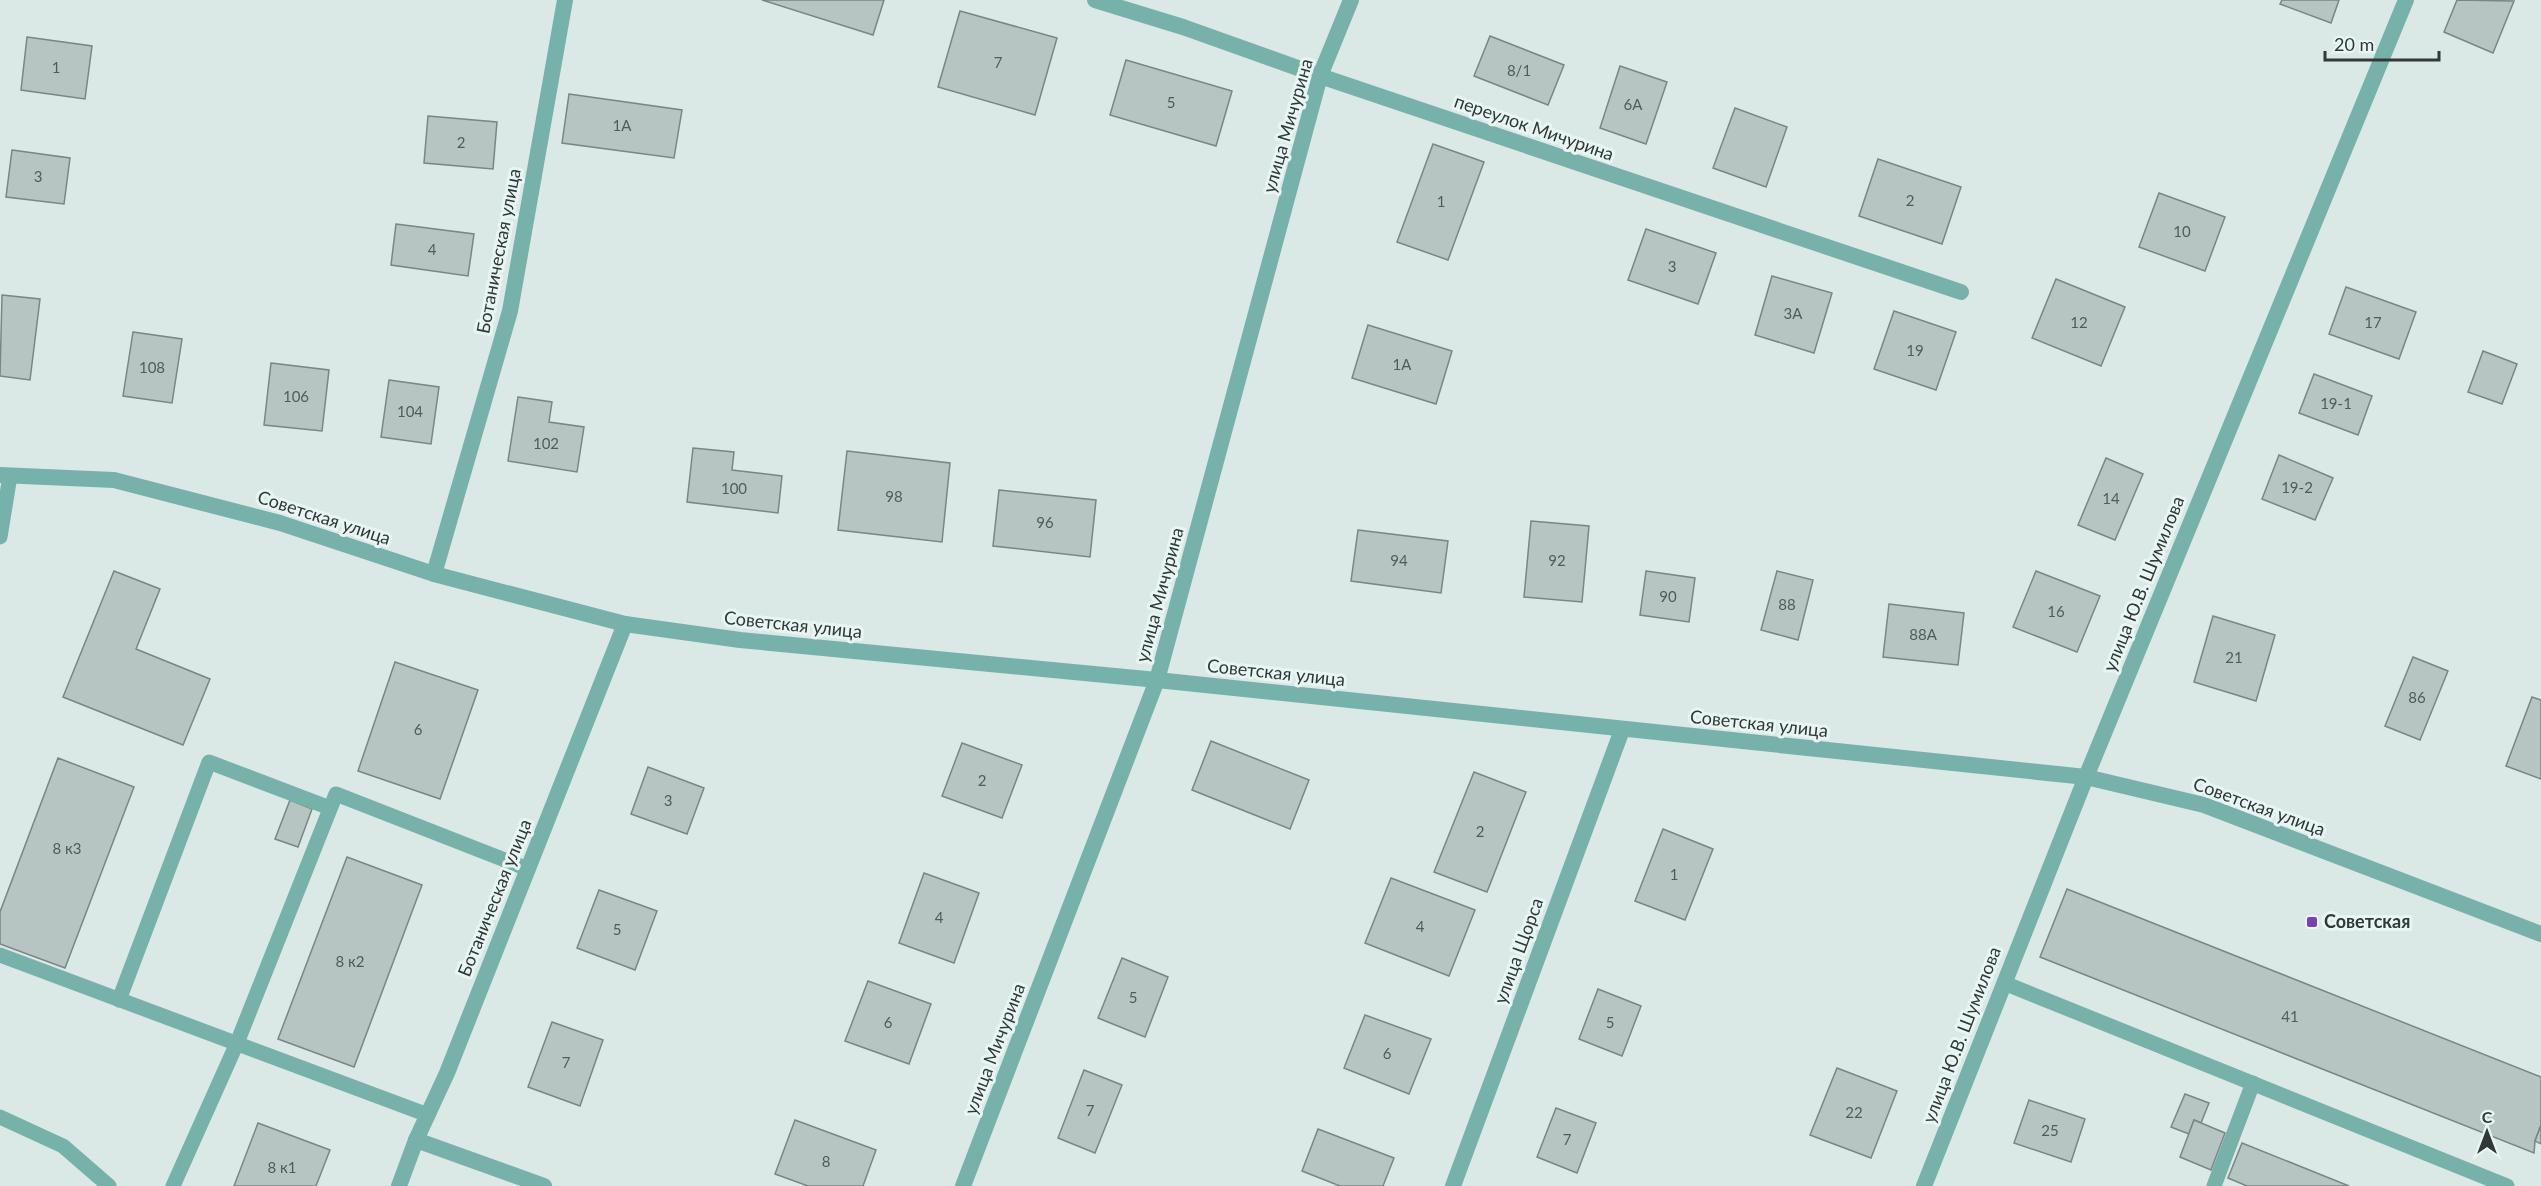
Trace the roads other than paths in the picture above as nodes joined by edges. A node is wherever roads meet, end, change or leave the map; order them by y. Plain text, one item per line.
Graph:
1 (565, 0) edge
2 (1095, 0) edge
3 (1351, 0) edge
4 (2406, 0) edge
5 (1320, 76) junction
6 (1960, 292) dead end
7 (5, 476) edge
8 (0, 537) edge
9 (434, 574) junction
10 (624, 624) junction
11 (1157, 680) junction
12 (1622, 730) junction
13 (2086, 777) junction
14 (330, 808) junction
15 (528, 869) junction
16 (2541, 934) edge
17 (0, 955) edge
18 (2004, 983) junction
19 (119, 1000) junction
20 (237, 1043) junction
21 (2253, 1083) junction
22 (428, 1114) junction
23 (0, 1117) edge
24 (416, 1140) junction
25 (109, 1186) edge
26 (173, 1186) edge
27 (399, 1186) edge
28 (544, 1186) edge
29 (963, 1186) edge
30 (1454, 1186) edge
31 (1924, 1186) edge
32 (2214, 1186) edge
33 (2507, 1186) edge

1 - 9 street, Ботаническая улица
2 - 5 street, переулок Мичурина
3 - 5 street, улица Мичурина
4 - 13 street, улица Ю.В. Шумилова
5 - 6 street, переулок Мичурина
5 - 11 street, улица Мичурина
7 - 8 lane
7 - 9 street, Советская улица
9 - 10 street, Советская улица
10 - 11 street, Советская улица
10 - 15 street, Ботаническая улица
11 - 12 street, Советская улица
11 - 29 street, улица Мичурина
12 - 13 street, Советская улица
12 - 30 street, улица Щорса
13 - 16 street, Советская улица
13 - 18 street, улица Ю.В. Шумилова
14 - 15 lane
14 - 19 lane
14 - 20 lane
15 - 22 street, Ботаническая улица
17 - 19 lane
18 - 21 lane
18 - 31 street, улица Ю.В. Шумилова
19 - 20 lane
20 - 22 lane
20 - 26 lane
21 - 32 lane
21 - 33 lane
22 - 24 street, Ботаническая улица
23 - 25 lane
24 - 27 street, Ботаническая улица
24 - 28 street

